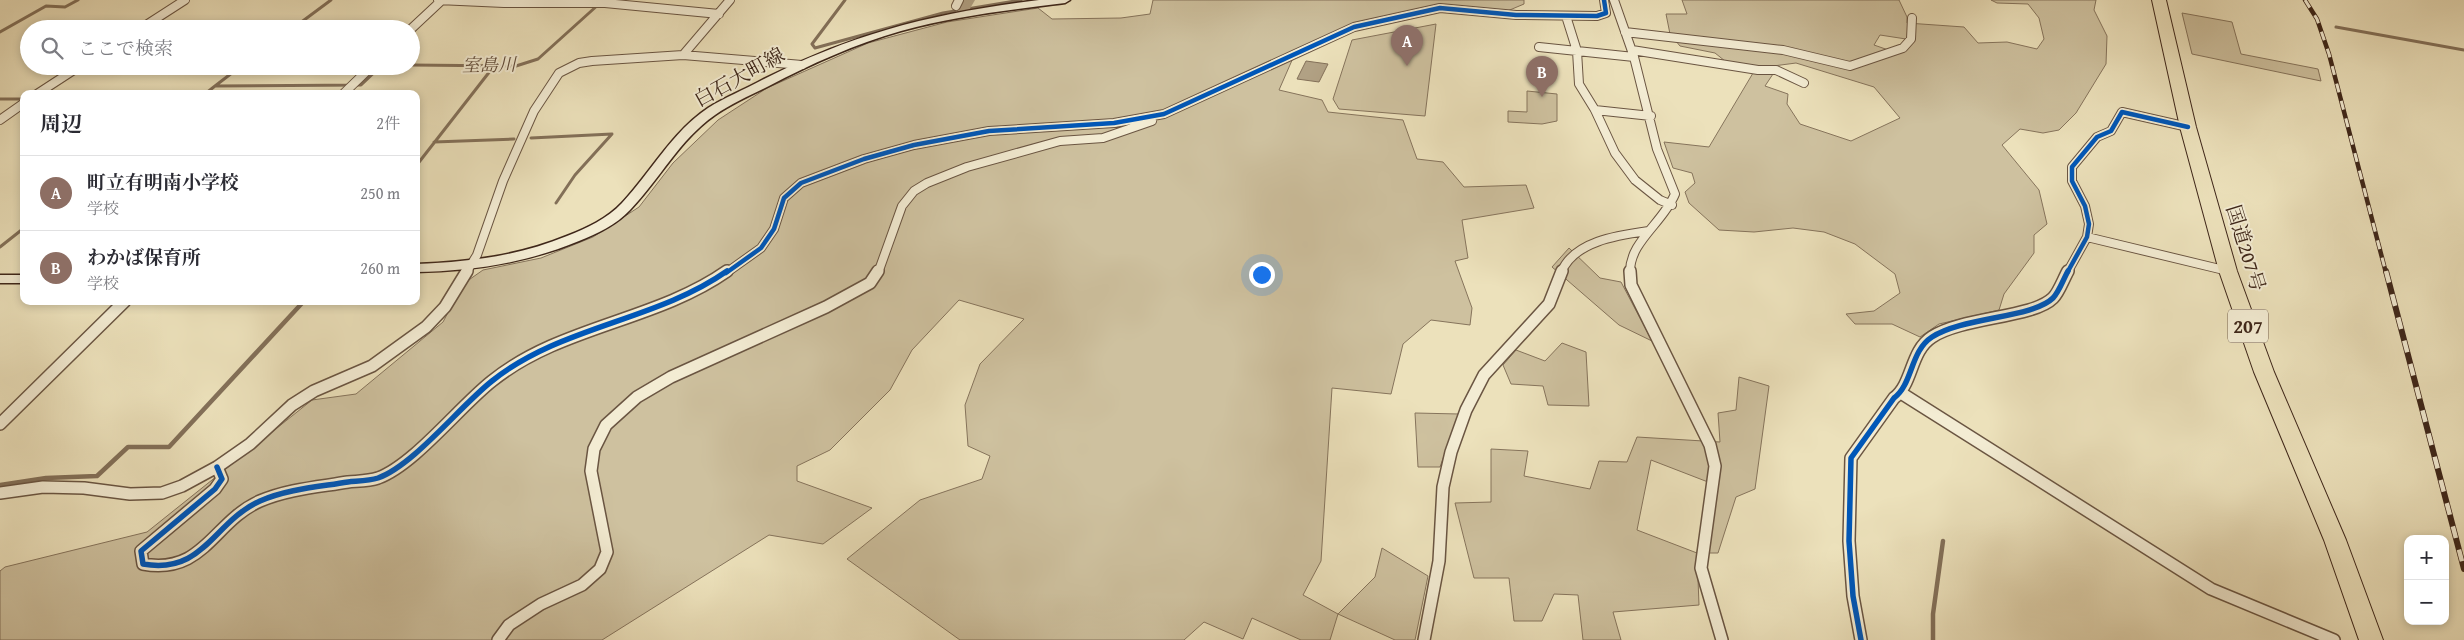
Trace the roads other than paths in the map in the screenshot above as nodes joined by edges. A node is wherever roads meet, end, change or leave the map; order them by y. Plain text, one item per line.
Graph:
1 (185, 0) edge
2 (441, 0) edge
3 (730, 0) edge
4 (1065, 0) edge
5 (1604, 0) edge
6 (1614, 0) edge
7 (2159, 0) edge
8 (718, 14) junction
9 (1566, 16) junction
10 (1912, 18) dead end
11 (154, 20) edge
12 (420, 20) edge
13 (1625, 32) junction
14 (1539, 47) dead end
15 (1577, 51) junction
16 (1633, 54) junction
17 (683, 55) junction
18 (802, 65) junction
19 (66, 75) edge
20 (363, 75) edge
21 (1804, 84) dead end
22 (43, 90) edge
23 (347, 90) edge
24 (20, 106) edge
25 (1595, 110) junction
26 (1164, 114) junction
27 (1651, 116) junction
28 (0, 120) edge
29 (2188, 126) junction
30 (1672, 205) junction
31 (1648, 231) junction
32 (2088, 237) junction
33 (469, 267) junction
34 (420, 268) edge
35 (2228, 271) junction
36 (0, 279) edge
37 (20, 279) edge
38 (121, 305) edge
39 (1900, 393) junction
40 (0, 424) edge
41 (218, 467) junction
42 (0, 493) edge
43 (498, 640) edge
44 (1424, 640) edge
45 (1722, 640) edge
46 (1861, 640) edge
47 (2334, 640) edge
48 (2371, 640) edge

1 - 11 street
2 - 8 street
2 - 12 street
3 - 8 street
4 - 18 main road, 白石大町線
5 - 9 street
6 - 13 street
7 - 29 highway, 国道207号 / 207
8 - 17 street
9 - 15 street
9 - 26 street
10 - 13 street
13 - 16 street
14 - 15 street
15 - 16 street
15 - 25 street
16 - 21 street
16 - 27 street
17 - 18 street
17 - 33 street
18 - 33 main road, 白石大町線
19 - 22 street
20 - 23 street
24 - 28 street
25 - 27 street
25 - 30 street
26 - 41 street
26 - 43 street
27 - 30 street
29 - 32 street
29 - 35 highway, 国道207号 / 207
30 - 31 street
31 - 44 street
31 - 45 street
32 - 35 street
32 - 39 street
33 - 34 main road, 白石大町線
33 - 41 street
35 - 48 highway, 国道207号 / 207
36 - 37 main road
38 - 40 street
39 - 46 street
39 - 47 street
41 - 42 street

